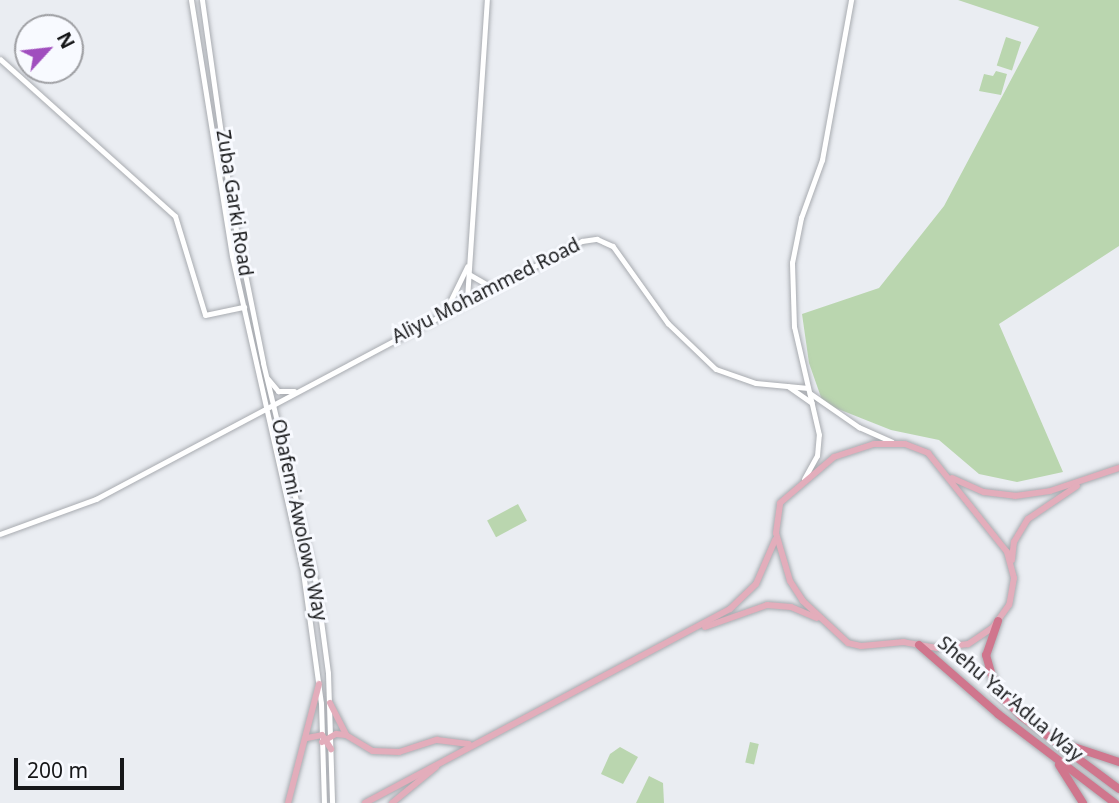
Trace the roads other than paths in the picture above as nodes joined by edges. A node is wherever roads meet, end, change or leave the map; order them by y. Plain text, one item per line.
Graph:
1 (191, 0) edge
2 (202, 0) edge
3 (487, 0) edge
4 (851, 0) edge
5 (0, 60) edge
6 (469, 263) junction
7 (468, 274) junction
8 (491, 286) junction
9 (467, 300) junction
10 (244, 307) junction
11 (445, 311) junction
12 (264, 370) junction
13 (785, 384) junction
14 (809, 390) junction
15 (294, 391) junction
16 (812, 404) junction
17 (273, 405) junction
18 (267, 409) junction
19 (893, 443) junction
20 (1119, 468) edge
21 (943, 469) junction
22 (1101, 474) junction
23 (804, 479) junction
24 (776, 533) junction
25 (0, 534) edge
26 (1013, 569) junction
27 (999, 621) junction
28 (825, 623) junction
29 (684, 635) junction
30 (919, 645) junction
31 (318, 684) junction
32 (330, 703) junction
33 (346, 735) junction
34 (1050, 737) junction
35 (307, 738) junction
36 (325, 738) junction
37 (469, 744) junction
38 (331, 750) joint
39 (1050, 754) junction
40 (440, 761) junction
41 (1119, 762) edge
42 (1119, 789) edge
43 (288, 803) edge
44 (324, 803) edge
45 (332, 803) edge
46 (365, 803) edge
47 (392, 803) edge
48 (1083, 803) edge
49 (1115, 803) edge

1 - 10 main road, Zuba Garki Road
2 - 12 main road, Zuba Garki Road
3 - 6 street
4 - 14 street
5 - 10 main road
6 - 7 street
6 - 11 street
7 - 8 street
7 - 9 street
8 - 9 street, Aliyu Mohammed Road
8 - 13 street, Aliyu Mohammed Road
9 - 11 street, Aliyu Mohammed Road
10 - 18 main road, Zuba Garki Road
11 - 15 street, Aliyu Mohammed Road
12 - 15 main road
12 - 17 main road, Zuba Garki Road
13 - 14 street
13 - 16 street
14 - 16 street
14 - 19 street
15 - 17 street, Aliyu Mohammed Road
16 - 23 street
17 - 18 street, Aliyu Mohammed Road
17 - 32 main road, Obafemi Awolowo Way
18 - 25 street, Aliyu Mohammed Road
18 - 31 main road, Obafemi Awolowo Way
19 - 21 main road
19 - 23 main road
20 - 22 main road
21 - 22 main road
21 - 26 main road
22 - 26 main road
23 - 24 main road
24 - 28 main road
24 - 29 main road
26 - 27 main road
27 - 30 main road
27 - 34 highway, Shehu Yar'Adua Way
28 - 29 main road
28 - 30 main road
29 - 37 main road
30 - 39 highway, Shehu Yar'Adua Way
31 - 35 main road
31 - 36 main road, Obafemi Awolowo Way
32 - 33 main road
32 - 36 main road, Obafemi Awolowo Way
33 - 36 main road
33 - 37 main road
34 - 41 highway
34 - 42 highway, Shehu Yar'Adua Way
35 - 36 main road
35 - 43 main road
36 - 38 main road
36 - 44 main road, Obafemi Awolowo Way
37 - 40 main road
38 - 45 main road
39 - 48 highway
39 - 49 highway, Shehu Yar'Adua Way
40 - 46 main road
40 - 47 main road

